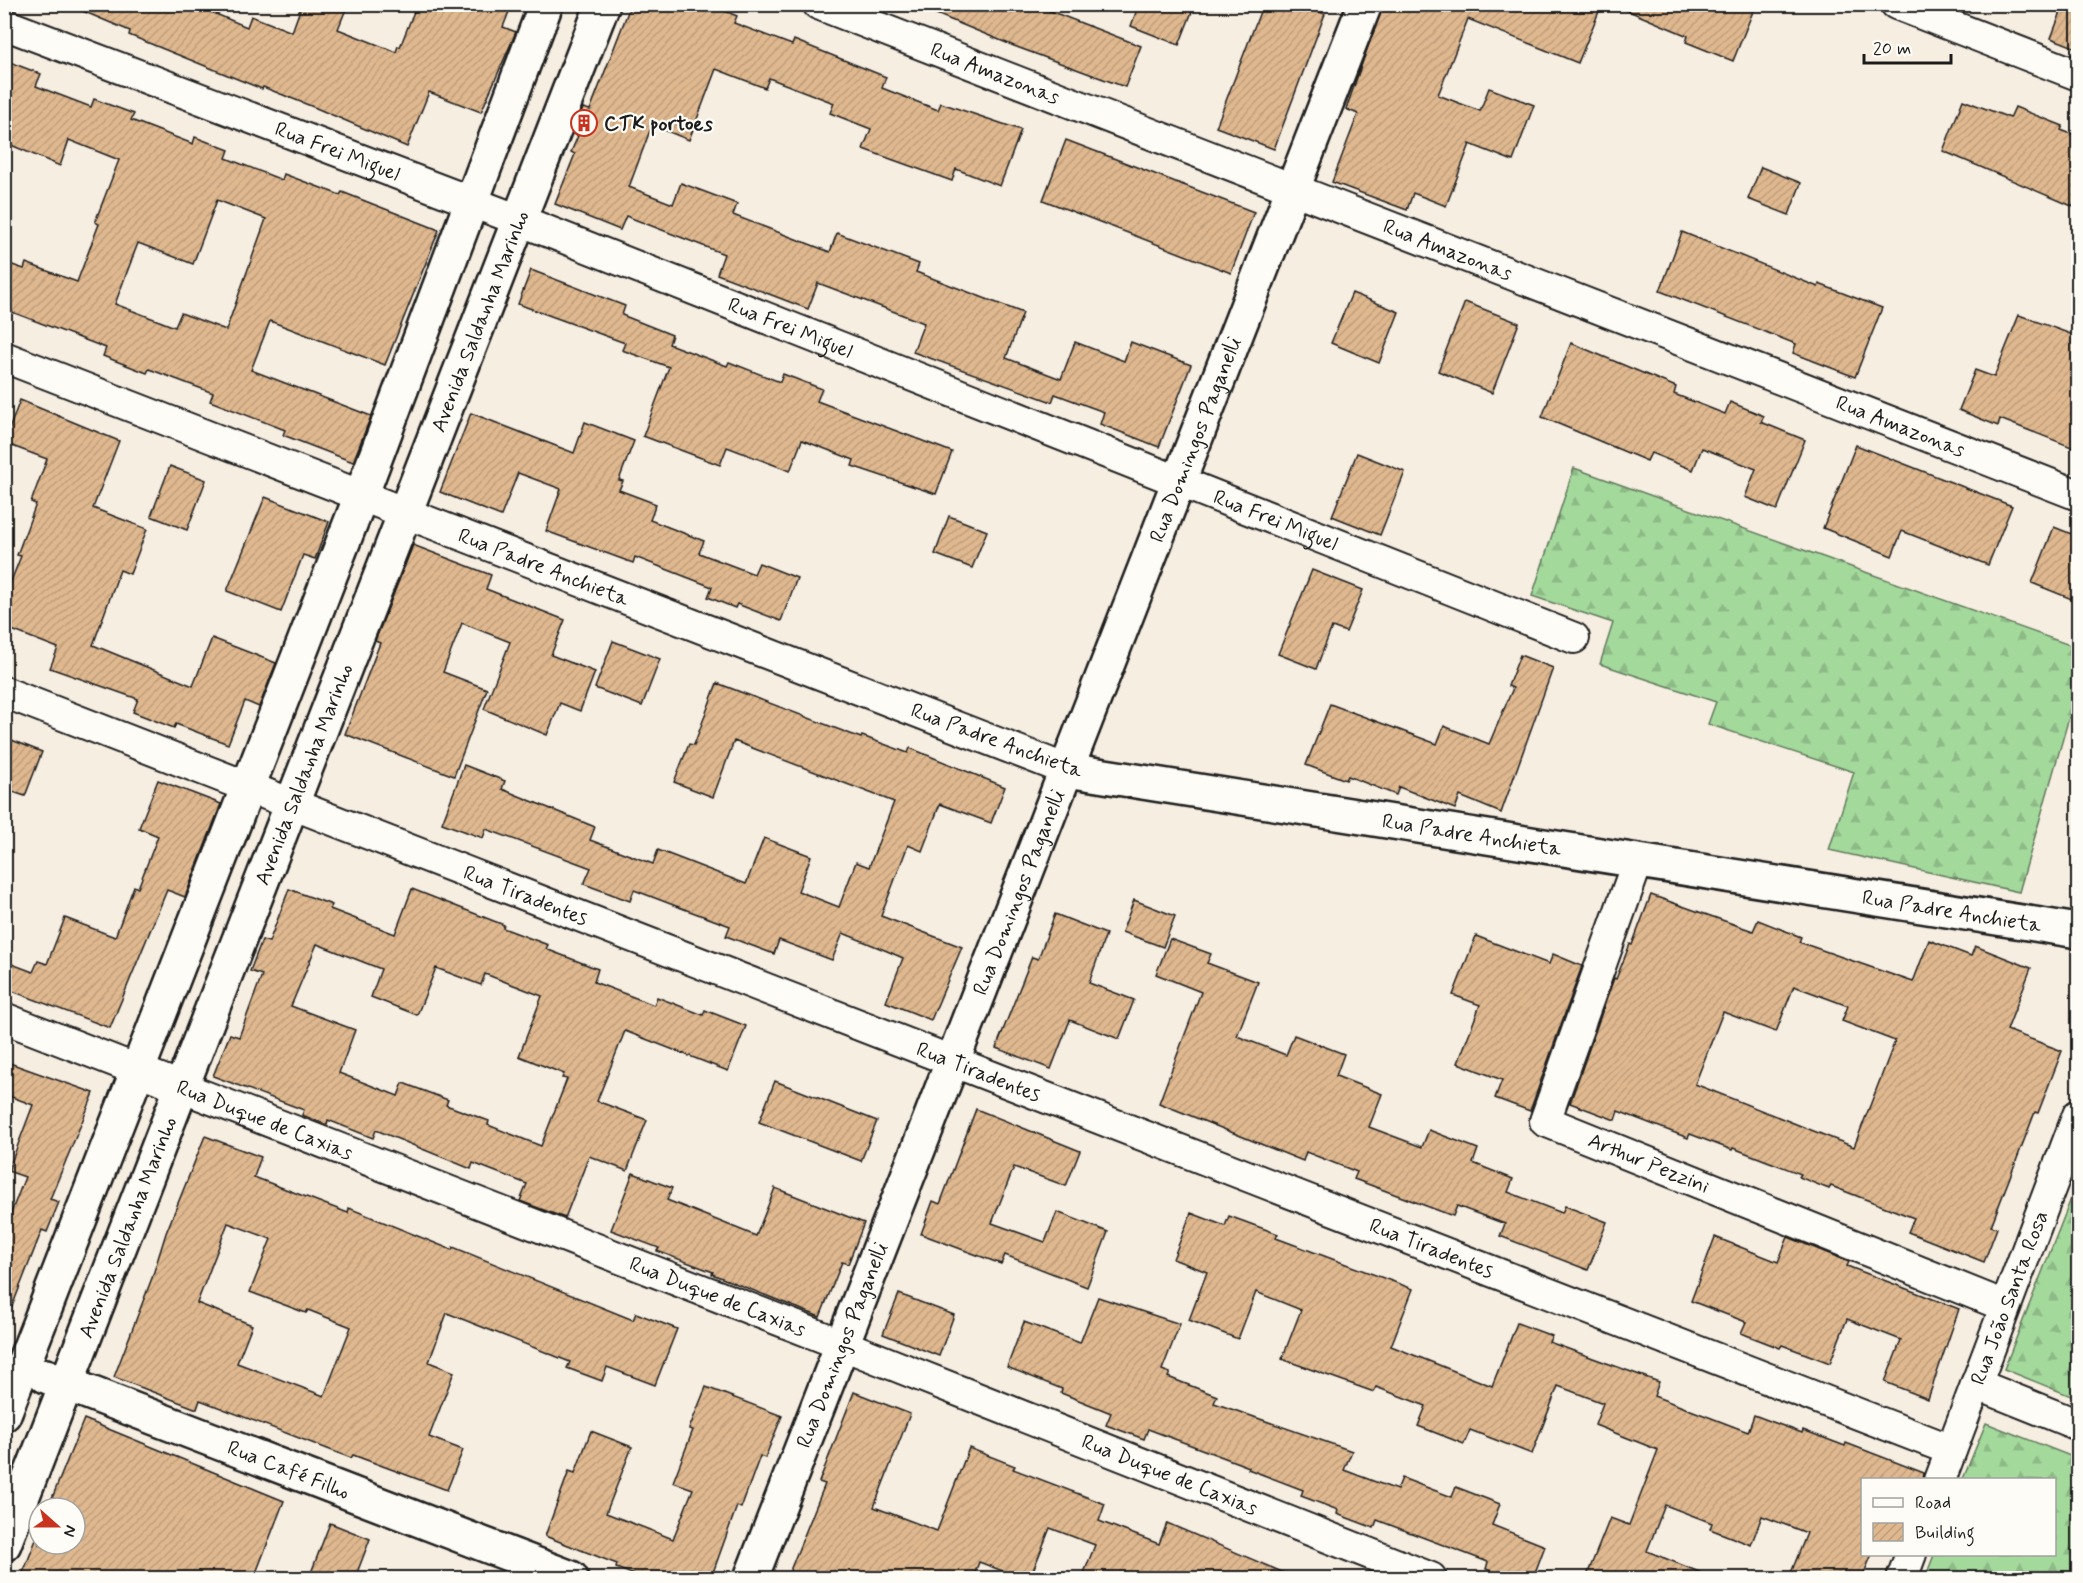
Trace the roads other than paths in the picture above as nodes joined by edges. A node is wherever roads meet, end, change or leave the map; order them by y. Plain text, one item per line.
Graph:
1 (546, 4) edge
2 (603, 4) edge
3 (818, 4) edge
4 (1365, 4) edge
5 (1896, 4) edge
6 (4, 24) edge
7 (2079, 75) edge
8 (1293, 190) junction
9 (471, 202) junction
10 (519, 220) junction
11 (4, 357) edge
12 (1179, 483) junction
13 (2079, 495) edge
14 (361, 496) junction
15 (406, 512) junction
16 (1574, 638) dead end
17 (4, 693) edge
18 (1067, 770) junction
19 (248, 787) junction
20 (292, 805) junction
21 (1637, 862) junction
22 (2079, 931) edge
23 (4, 1018) edge
24 (953, 1062) junction
25 (137, 1069) junction
26 (182, 1088) junction
27 (2079, 1115) edge
28 (2006, 1306) junction
29 (843, 1345) junction
30 (14, 1363) edge
31 (67, 1384) junction
32 (1976, 1384) junction
33 (4, 1413) edge
34 (2079, 1425) edge
35 (1951, 1450) junction
36 (1940, 1478) edge
37 (4, 1544) edge
38 (1910, 1556) edge
39 (571, 1578) edge
40 (751, 1578) edge
41 (1431, 1578) edge
42 (1902, 1578) edge

1 - 9 street
2 - 10 street, Avenida Saldanha Marinho
3 - 8 street, Rua Amazonas
4 - 8 street, Rua Domingos Paganelli
5 - 7 street
6 - 9 street, Rua Frei Miguel
8 - 12 street, Rua Domingos Paganelli
8 - 13 street, Rua Amazonas
9 - 10 street, Rua Frei Miguel
9 - 14 street
10 - 12 street, Rua Frei Miguel
10 - 15 street, Avenida Saldanha Marinho
11 - 14 street, Rua Padre Anchieta
12 - 16 street, Rua Frei Miguel
12 - 18 street, Rua Domingos Paganelli
14 - 15 street, Rua Padre Anchieta
14 - 19 street
15 - 18 street, Rua Padre Anchieta
15 - 20 street, Avenida Saldanha Marinho
17 - 19 street, Rua Tiradentes
18 - 21 street, Rua Padre Anchieta
18 - 24 street, Rua Domingos Paganelli
19 - 20 street, Rua Tiradentes
19 - 25 street
20 - 24 street, Rua Tiradentes
20 - 26 street, Avenida Saldanha Marinho
21 - 22 street, Rua Padre Anchieta
21 - 28 street, Arthur Pezzini
23 - 25 street, Rua Duque de Caxias
24 - 29 street, Rua Domingos Paganelli
24 - 35 street, Rua Tiradentes
25 - 26 street, Rua Duque de Caxias
25 - 30 street
26 - 29 street, Rua Duque de Caxias
26 - 31 street, Avenida Saldanha Marinho
27 - 28 street, Rua João Santa Rosa
28 - 32 street, Rua João Santa Rosa
29 - 40 street, Rua Domingos Paganelli
29 - 41 street, Rua Duque de Caxias
30 - 31 street, Rua Café Filho
30 - 33 street
31 - 37 street, Avenida Saldanha Marinho
31 - 39 street, Rua Café Filho
32 - 34 street
32 - 35 street, Rua João Santa Rosa
35 - 36 street, Rua João Santa Rosa
38 - 42 street

